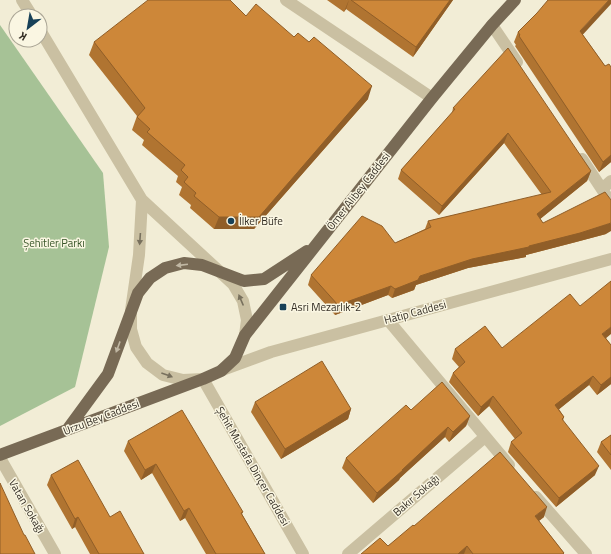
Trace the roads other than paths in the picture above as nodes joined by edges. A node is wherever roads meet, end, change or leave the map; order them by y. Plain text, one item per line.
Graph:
1 (286, 0) edge
2 (515, 0) edge
3 (492, 25) junction
4 (48, 43) edge
5 (525, 74) edge
6 (432, 98) junction
7 (576, 151) edge
8 (607, 185) edge
9 (142, 200) junction
10 (611, 203) edge
11 (316, 245) junction
12 (611, 259) edge
13 (220, 272) junction
14 (131, 310) junction
15 (388, 320) junction
16 (245, 335) junction
17 (221, 371) junction
18 (202, 379) junction
19 (67, 430) junction
20 (485, 437) junction
21 (0, 457) edge
22 (515, 472) edge
23 (530, 490) edge
24 (54, 554) edge
25 (303, 554) edge
26 (348, 554) edge
27 (586, 554) edge

1 - 6 street
2 - 3 main road, Ömer Alibey Caddesi
3 - 5 street
3 - 6 main road, Ömer Alibey Caddesi
4 - 9 street
6 - 11 main road, Ömer Alibey Caddesi
7 - 8 street
8 - 10 street
9 - 13 street
9 -> 14 street
11 - 13 main road
11 - 16 main road, Ömer Alibey Caddesi
12 - 15 street, Hatip Caddesi
13 -> 14 main road
16 -> 13 street
14 -> 18 street
14 -> 19 main road
15 - 17 street, Hatip Caddesi
15 - 20 street
16 - 17 main road, Ömer Alibey Caddesi
17 - 18 main road, Ömer Alibey Caddesi
18 - 19 main road, Urzu Bey Caddesi
18 - 25 street, Şehit Mustafa Dinçer Caddesi
19 - 21 main road, Urzu Bey Caddesi
20 - 22 street
20 - 26 street, Bakır Sokağı
21 - 24 street, Vatan Sokağı
23 - 27 street

